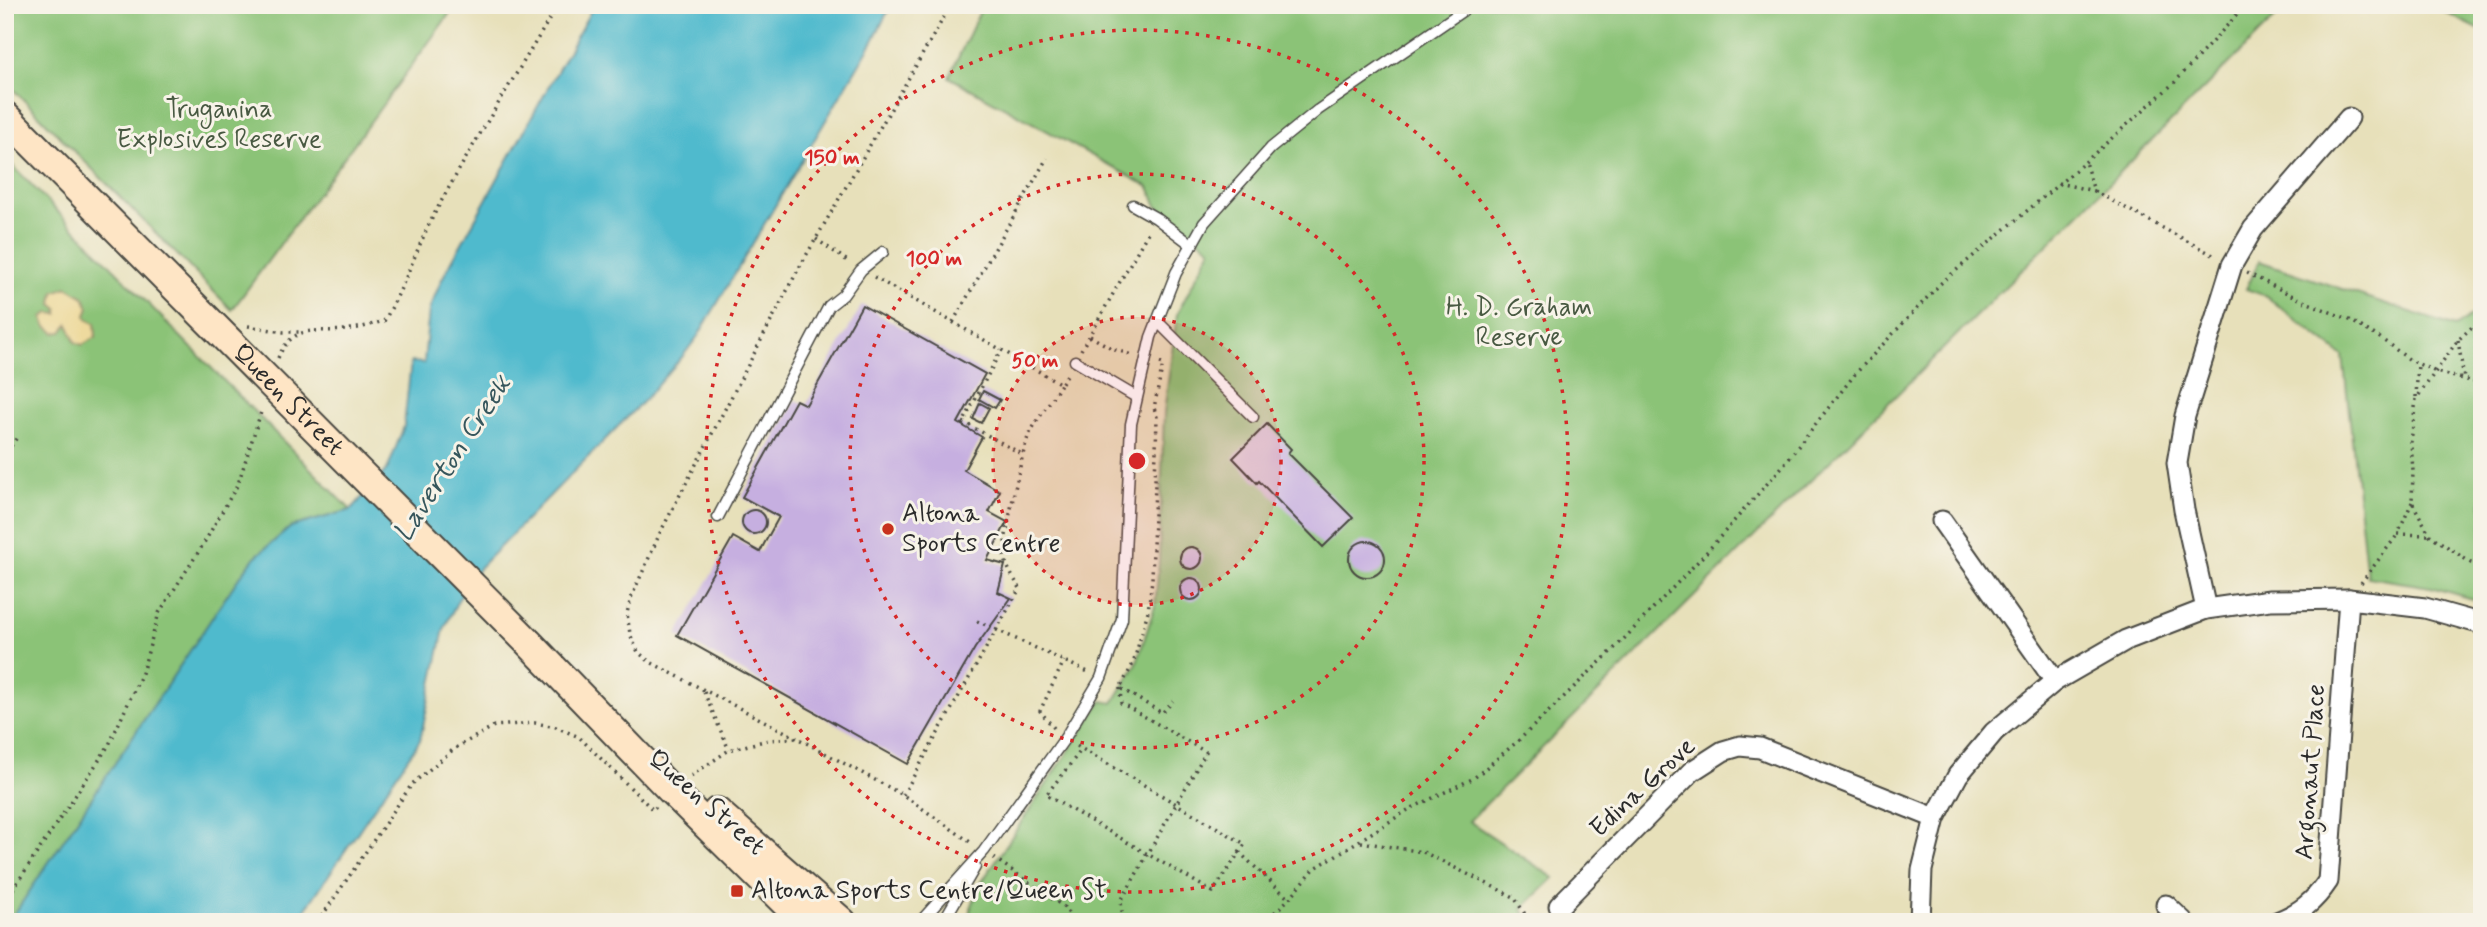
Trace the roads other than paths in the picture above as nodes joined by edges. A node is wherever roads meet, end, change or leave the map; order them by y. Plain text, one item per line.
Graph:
1 (1471, 5) edge
2 (5, 116) edge
3 (2349, 118) dead end
4 (1133, 205) dead end
5 (1192, 245) junction
6 (883, 252) dead end
7 (1157, 321) junction
8 (1075, 361) road end
9 (1136, 397) junction
10 (1253, 417) dead end
11 (718, 517) dead end
12 (1942, 521) dead end
13 (2349, 599) junction
14 (2206, 609) junction
15 (2482, 624) edge
16 (2055, 681) junction
17 (570, 684) junction
18 (1935, 818) junction
19 (984, 851) junction
20 (2166, 905) dead end
21 (1559, 906) dead end
22 (805, 922) edge
23 (842, 922) edge
24 (920, 922) edge
25 (943, 922) edge
26 (1920, 922) edge
27 (2185, 922) edge
28 (2277, 922) edge

1 - 5 lane
2 - 17 main road, Queen Street
3 - 14 street
4 - 5 lane
5 - 7 lane
6 - 11 lane
7 - 9 lane
7 - 10 lane
8 - 9 lane
9 - 19 lane
12 - 16 street
13 - 14 street
13 - 15 street
13 - 28 street, Argonaut Place
14 - 16 street
16 - 18 street
17 - 22 main road, Queen Street
17 - 23 main road, Queen Street
18 - 21 street, Edina Grove
18 - 26 street
19 - 24 lane
19 - 25 lane
20 - 27 street

